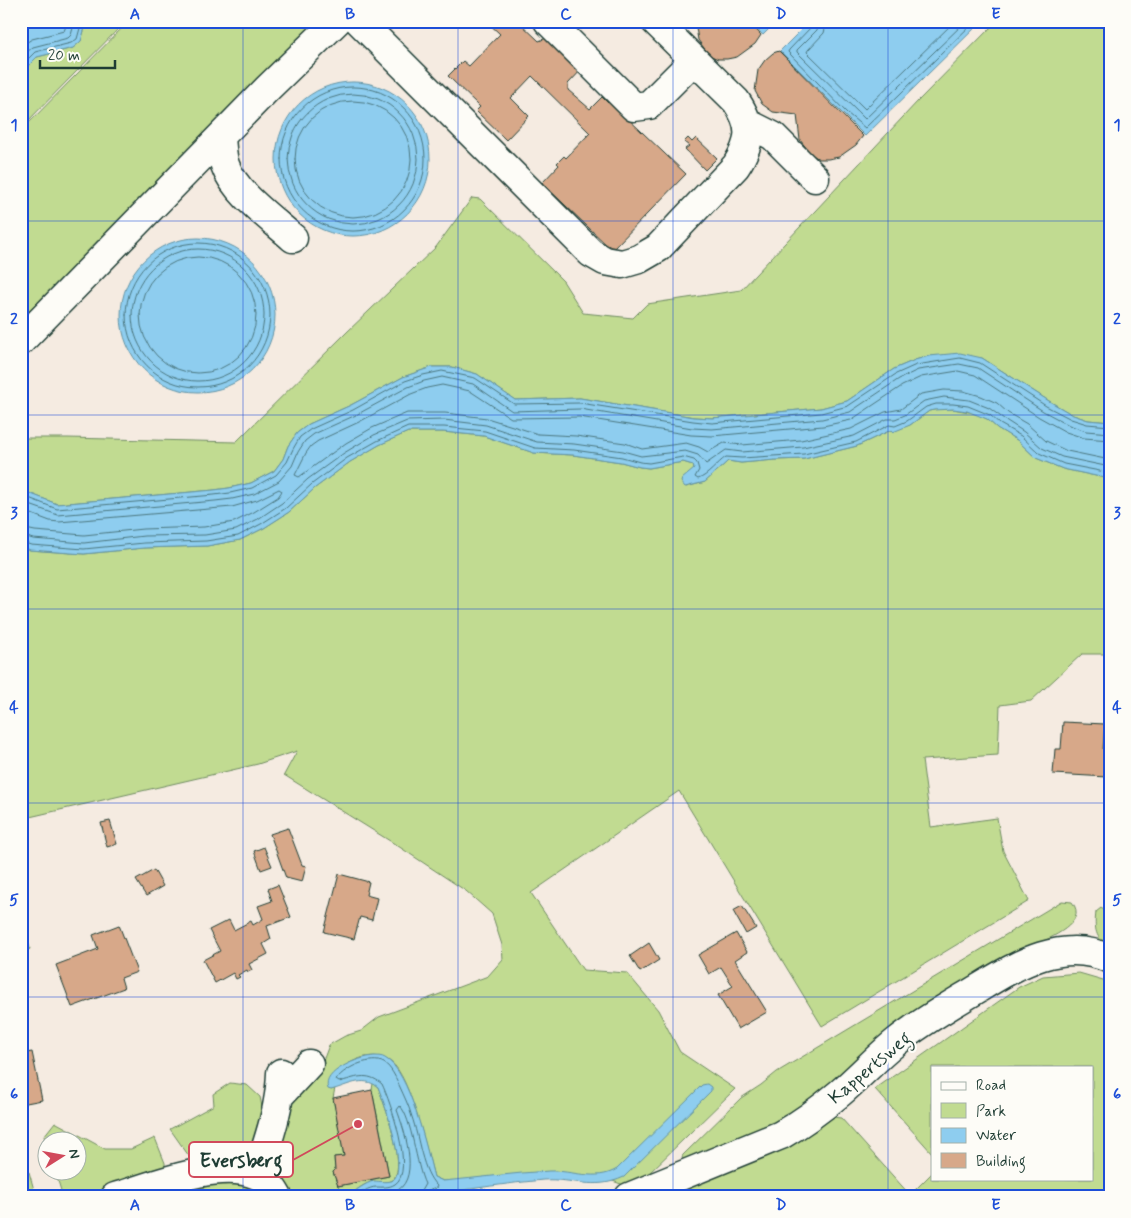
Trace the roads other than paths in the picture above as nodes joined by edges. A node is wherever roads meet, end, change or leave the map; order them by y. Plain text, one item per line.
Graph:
1 (337, 21) edge
2 (359, 21) edge
3 (548, 21) edge
4 (654, 21) edge
5 (694, 60) junction
6 (747, 124) junction
7 (221, 138) junction
8 (815, 178) dead end
9 (293, 238) dead end
10 (21, 341) edge
11 (1110, 959) edge
12 (309, 1064) dead end
13 (257, 1175) junction
14 (115, 1197) edge
15 (278, 1197) edge
16 (629, 1197) edge

1 - 7 street
2 - 6 street
3 - 5 street
4 - 5 street
5 - 6 street
6 - 8 street
7 - 9 street
7 - 10 street
11 - 16 street, Kappertsweg
12 - 13 street
13 - 14 street
13 - 15 street

